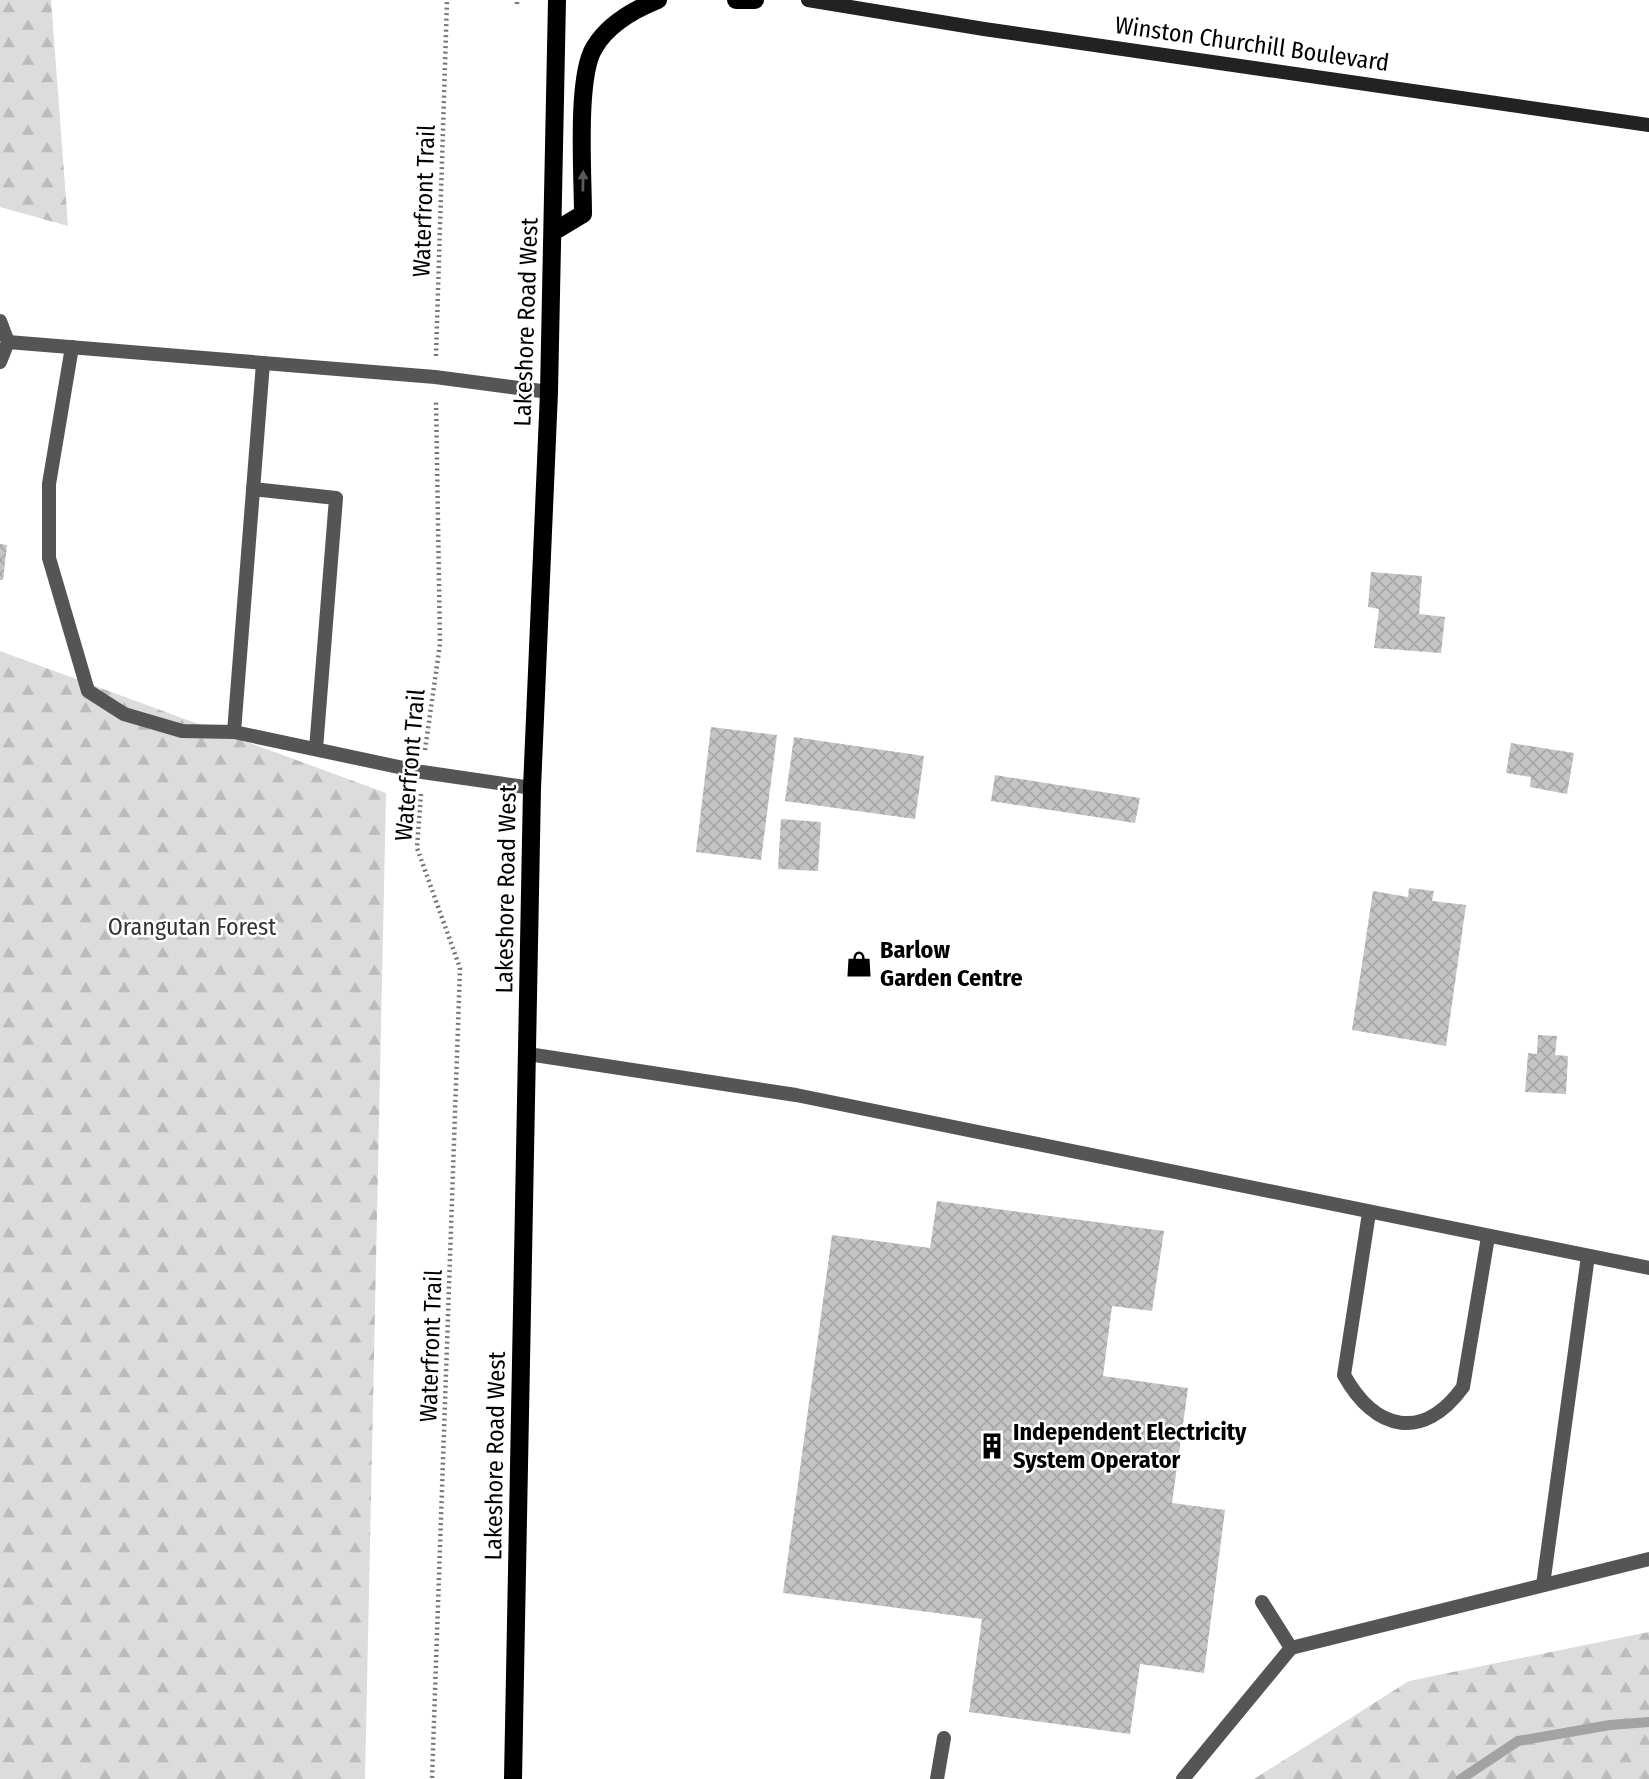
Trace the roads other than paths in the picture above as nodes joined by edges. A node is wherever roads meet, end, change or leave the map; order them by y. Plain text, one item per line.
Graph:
1 (557, 0) edge
2 (658, 0) edge
3 (736, 0) edge
4 (755, 0) edge
5 (808, 0) edge
6 (1649, 125) edge
7 (553, 232) junction
8 (0, 321) edge
9 (8, 342) junction
10 (72, 347) junction
11 (0, 362) edge
12 (263, 363) junction
13 (549, 391) junction
14 (253, 489) junction
15 (234, 732) junction
16 (316, 749) junction
17 (532, 788) junction
18 (528, 1054) junction
19 (1370, 1213) junction
20 (1488, 1237) junction
21 (1588, 1256) junction
22 (1649, 1268) edge
23 (1649, 1559) edge
24 (1543, 1585) junction
25 (1262, 1601) dead end
26 (1291, 1648) junction
27 (944, 1738) dead end
28 (513, 1779) edge
29 (937, 1779) edge
30 (1183, 1779) edge

1 - 7 main road, Lakeshore Road West
7 -> 2 main road
3 - 4 main road
5 - 6 main road, Winston Churchill Boulevard
7 - 13 main road, Lakeshore Road West
8 - 9 lane
9 - 10 lane
9 - 11 lane
10 - 12 lane
10 - 15 lane
12 - 13 lane
12 - 14 lane
13 - 17 main road, Lakeshore Road West
14 - 15 lane
14 - 16 lane
15 - 16 lane
16 - 17 lane
17 - 18 main road, Lakeshore Road West
18 - 19 lane
18 - 28 main road, Lakeshore Road West
19 - 20 lane
19 - 20 lane
20 - 21 lane
21 - 22 lane
21 - 24 lane
23 - 24 lane
24 - 26 lane
25 - 26 lane
26 - 30 lane
27 - 29 lane

